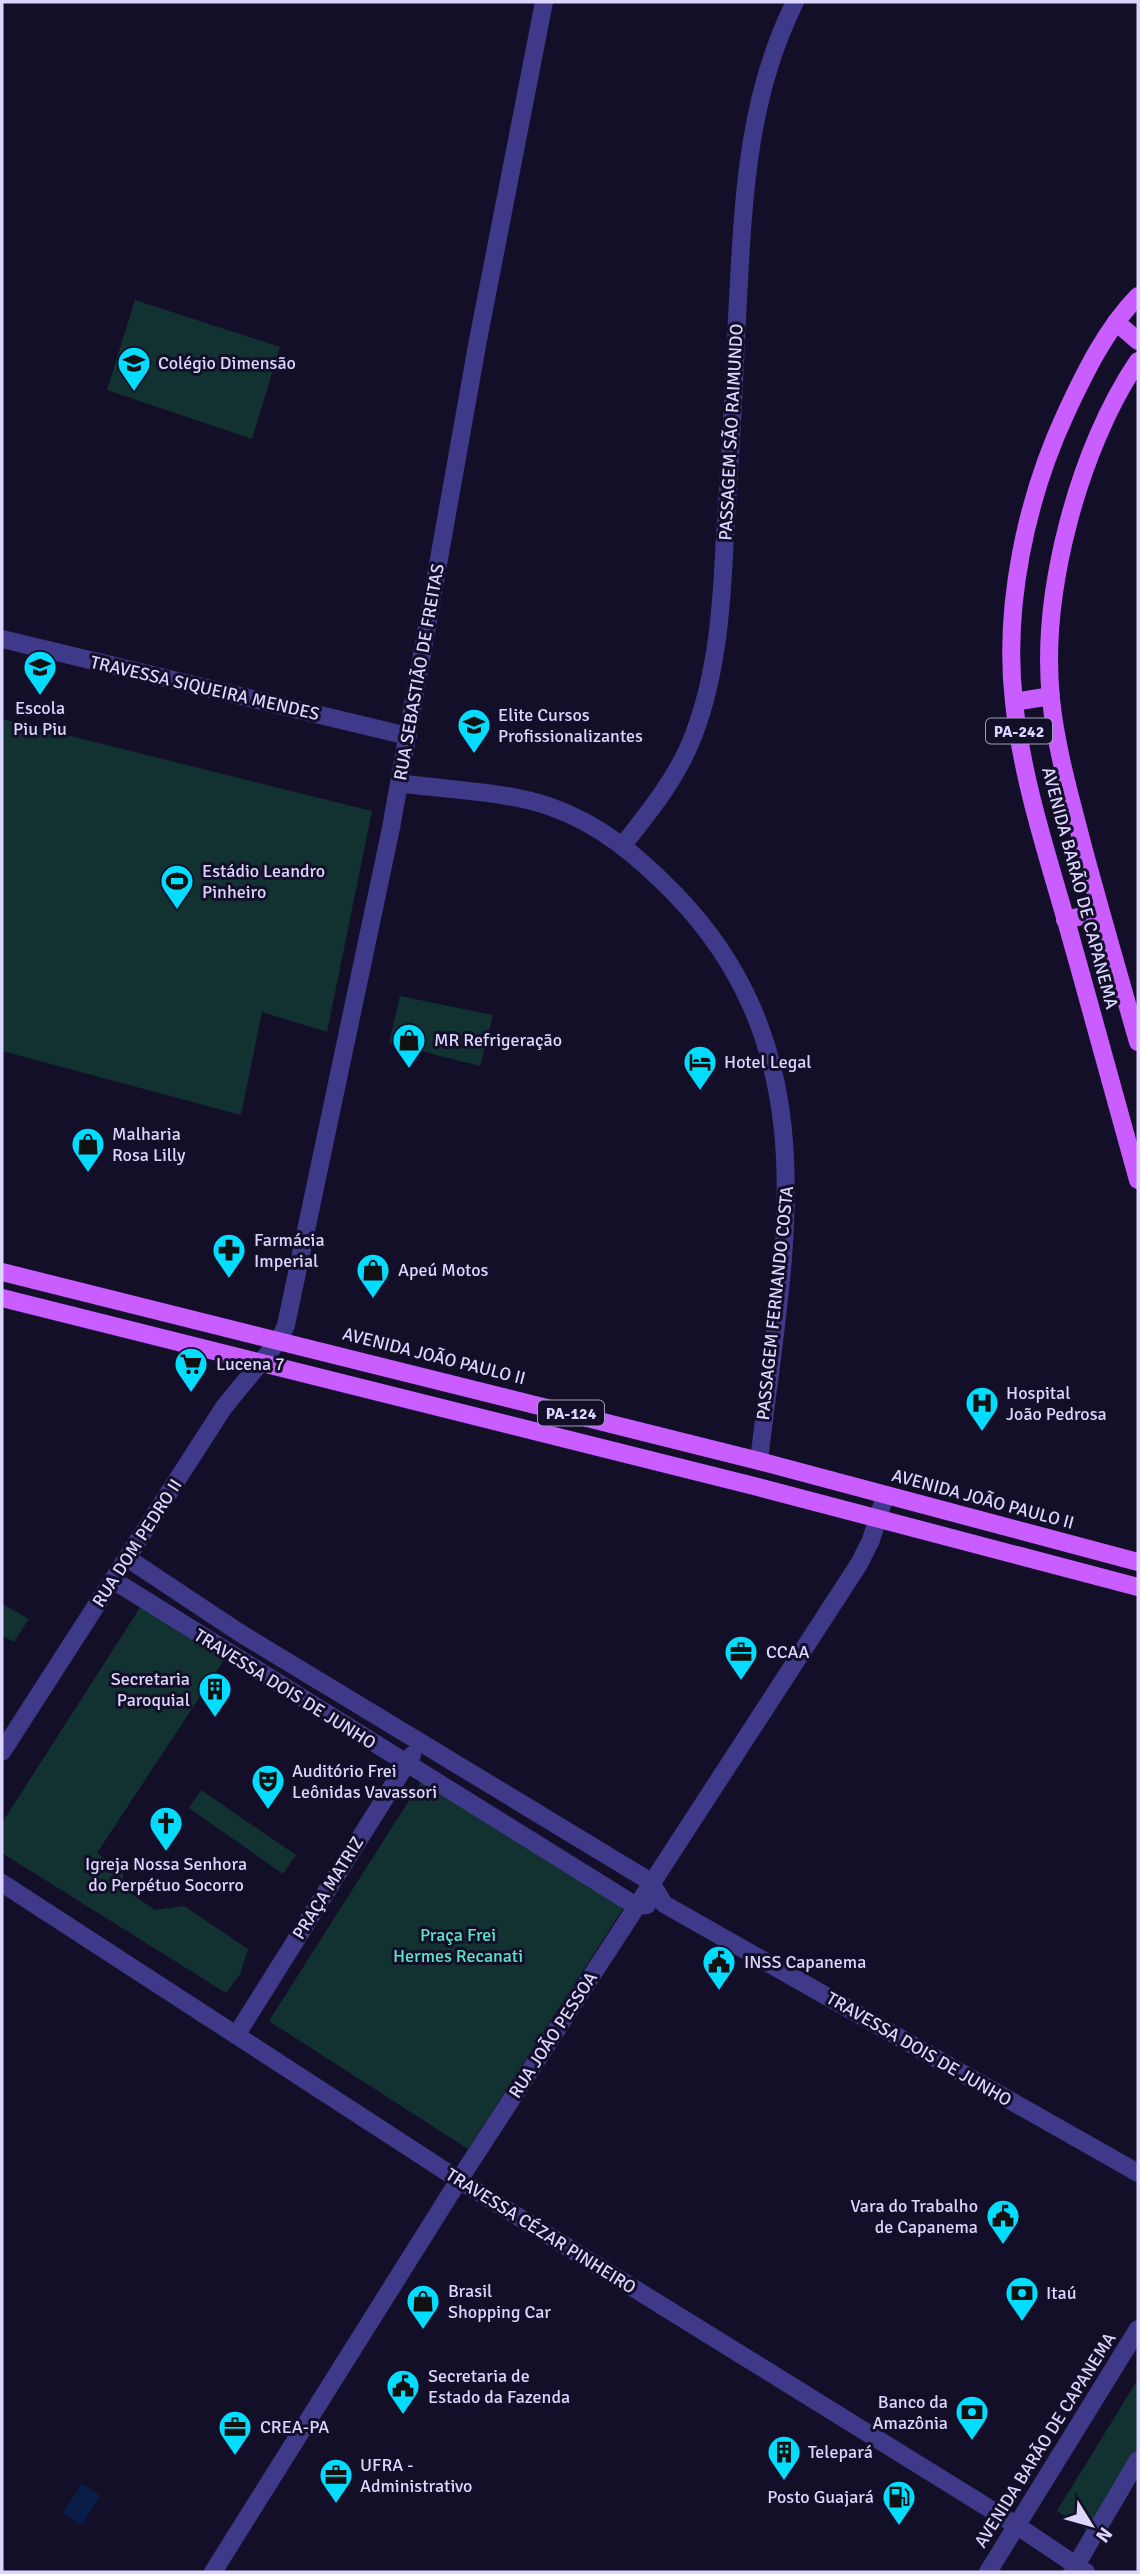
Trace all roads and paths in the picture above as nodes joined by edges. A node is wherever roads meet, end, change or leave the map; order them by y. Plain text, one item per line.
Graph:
1 (795, 2) edge
2 (539, 3) edge
3 (1138, 296) edge
4 (1116, 323) junction
5 (1138, 341) edge
6 (1138, 361) edge
7 (2, 639) edge
8 (1051, 696) junction
9 (1014, 702) junction
10 (408, 736) junction
11 (399, 783) junction
12 (623, 845) junction
13 (1100, 912) junction
14 (1065, 920) junction
15 (1138, 1042) edge
16 (1138, 1180) edge
17 (2, 1272) edge
18 (2, 1298) edge
19 (280, 1339) junction
20 (260, 1362) junction
21 (759, 1461) junction
22 (885, 1496) junction
23 (879, 1518) junction
24 (127, 1558) junction
25 (1138, 1562) edge
26 (113, 1580) junction
27 (1138, 1587) edge
28 (419, 1743) junction
29 (2, 1752) edge
30 (405, 1764) junction
31 (2, 1882) edge
32 (651, 1882) junction
33 (664, 1904) junction
34 (636, 1906) junction
35 (237, 2034) junction
36 (1138, 2173) edge
37 (459, 2180) junction
38 (1138, 2329) edge
39 (1138, 2460) edge
40 (1016, 2525) junction
41 (1078, 2570) edge
42 (214, 2572) edge
43 (988, 2572) edge

1 - 12 street, PASSAGEM SÃO RAIMUNDO
2 - 10 street, RUA SEBASTIÃO DE FREITAS
3 - 4 main road, AVENIDA BARÃO DE CAPANEMA / PA-242
4 - 5 main road
4 - 9 main road, AVENIDA BARÃO DE CAPANEMA / PA-242
6 - 8 main road, AVENIDA BARÃO DE CAPANEMA / PA-242
7 - 10 street, TRAVESSA SIQUEIRA MENDES
8 - 9 main road
8 - 13 main road, AVENIDA BARÃO DE CAPANEMA / PA-242
9 - 14 main road, AVENIDA BARÃO DE CAPANEMA / PA-242
10 - 11 street, RUA SEBASTIÃO DE FREITAS
11 - 12 street, PASSAGEM FERNANDO COSTA
11 - 19 street, RUA SEBASTIÃO DE FREITAS
12 - 21 street, PASSAGEM FERNANDO COSTA
13 - 14 main road
13 - 15 main road, AVENIDA BARÃO DE CAPANEMA / PA-242
14 - 16 main road, AVENIDA BARÃO DE CAPANEMA / PA-242
17 - 19 main road, AVENIDA JOÃO PAULO II / PA-124
18 - 20 main road, PA-124
19 - 20 street, RUA DOM PEDRO II
19 - 21 main road, AVENIDA JOÃO PAULO II / PA-124
20 - 23 main road, PA-124
20 - 24 street, RUA DOM PEDRO II
21 - 22 main road, AVENIDA JOÃO PAULO II / PA-124
22 - 23 street, RUA JOÃO PESSOA
22 - 25 main road, AVENIDA JOÃO PAULO II / PA-124
23 - 27 main road, PA-124
23 - 32 street, RUA JOÃO PESSOA
24 - 26 street, RUA DOM PEDRO II
24 - 28 street, TRAVESSA DOIS DE JUNHO
26 - 29 street, RUA DOM PEDRO II
26 - 30 street, TRAVESSA DOIS DE JUNHO
28 - 30 street, PRAÇA MATRIZ
28 - 32 street, TRAVESSA DOIS DE JUNHO
30 - 34 street, TRAVESSA DOIS DE JUNHO
30 - 35 street, PRAÇA MATRIZ
31 - 35 street, TRAVESSA CÉZAR PINHEIRO
32 - 33 street
32 - 34 street, RUA JOÃO PESSOA
33 - 34 street
33 - 36 street, TRAVESSA DOIS DE JUNHO
34 - 37 street, RUA JOÃO PESSOA
35 - 37 street, TRAVESSA CÉZAR PINHEIRO
37 - 40 street, TRAVESSA CÉZAR PINHEIRO
37 - 42 street, RUA JOÃO PESSOA
38 - 40 street, AVENIDA BARÃO DE CAPANEMA
39 - 41 street
40 - 41 street, TRAVESSA CÉZAR PINHEIRO
40 - 43 street, AVENIDA BARÃO DE CAPANEMA

